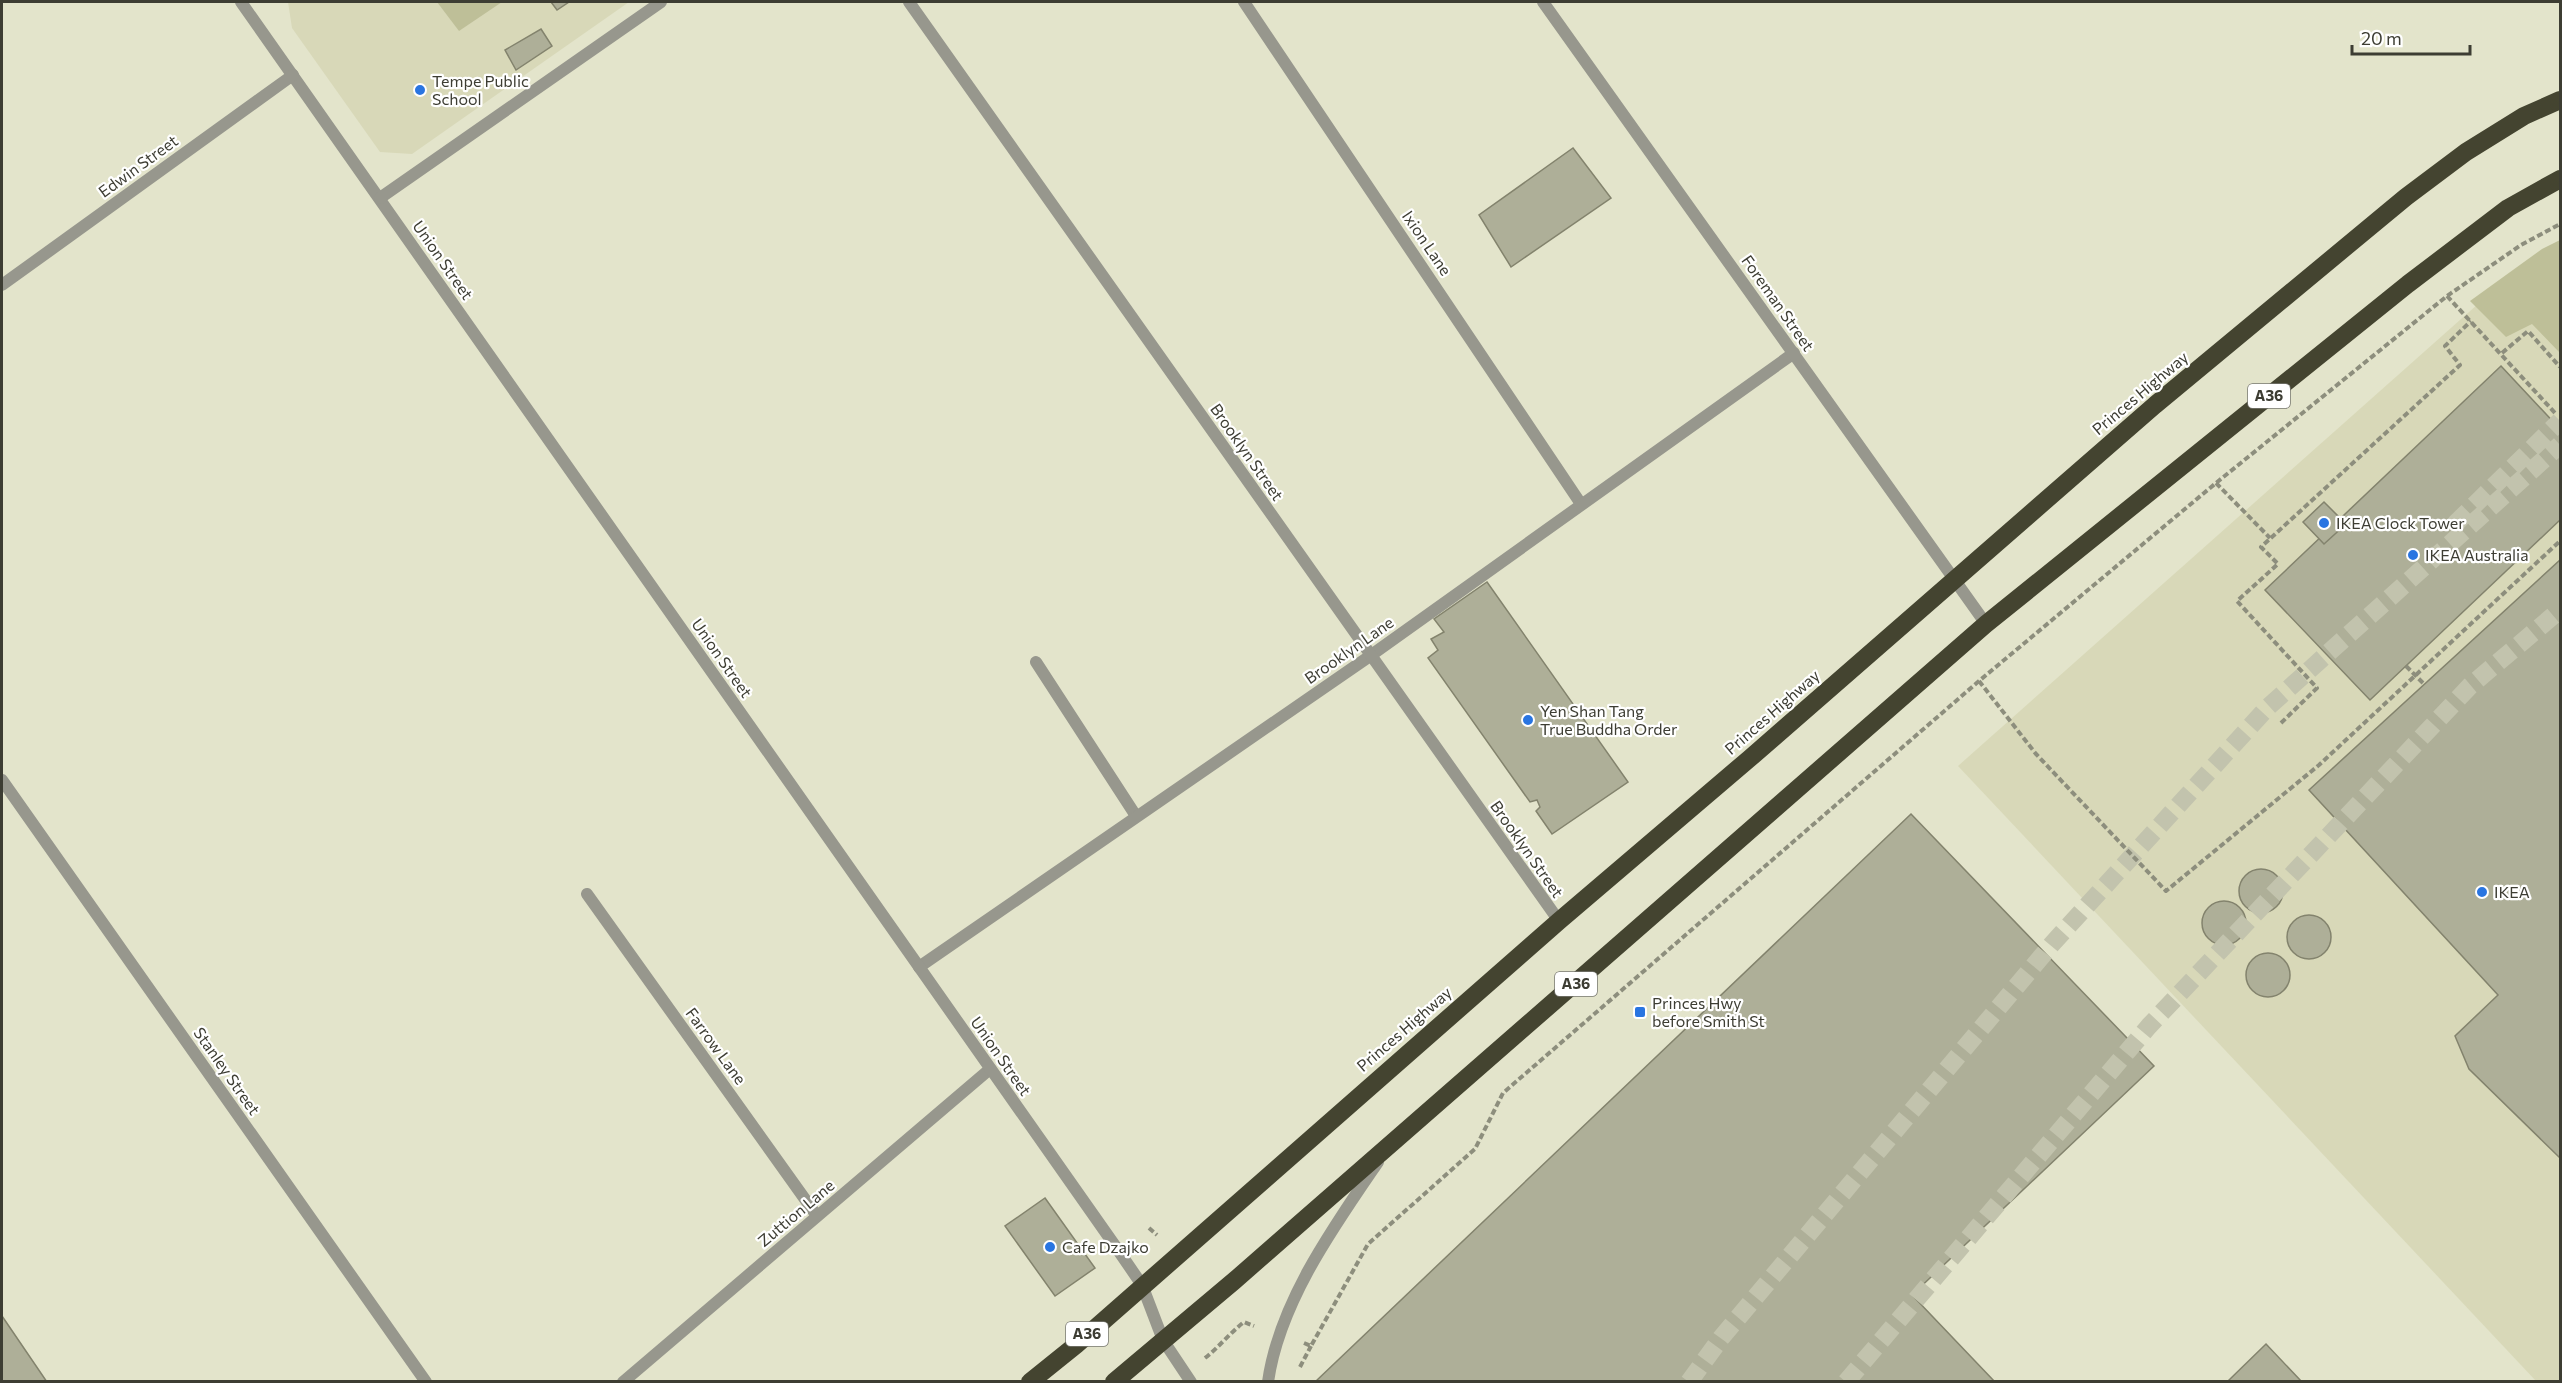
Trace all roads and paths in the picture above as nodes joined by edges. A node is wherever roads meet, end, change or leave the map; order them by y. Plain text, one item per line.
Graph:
1 (242, 2) edge
2 (661, 2) edge
3 (909, 2) edge
4 (1244, 2) edge
5 (1543, 2) edge
6 (294, 75) junction
7 (2560, 100) edge
8 (2560, 179) edge
9 (380, 198) junction
10 (2560, 224) edge
11 (2, 285) edge
12 (2447, 296) junction
13 (2471, 321) junction
14 (1794, 353) junction
15 (2502, 353) junction
16 (2560, 367) edge
17 (2556, 414) dead end
18 (2216, 483) junction
19 (1581, 504) junction
20 (2270, 538) junction
21 (2560, 541) edge
22 (1953, 580) junction
23 (1986, 624) junction
24 (1370, 656) junction
25 (1036, 662) dead end
26 (2406, 666) dead end
27 (1979, 681) junction
28 (2425, 685) dead end
29 (2281, 723) dead end
30 (2, 780) edge
31 (1136, 816) junction
32 (587, 894) dead end
33 (1558, 921) junction
34 (919, 967) junction
35 (990, 1069) junction
36 (1391, 1144) junction
37 (817, 1216) junction
38 (1142, 1286) junction
39 (1280, 1335) junction
40 (1163, 1340) junction
41 (1220, 1345) dead end
42 (1311, 1346) junction
43 (1298, 1373) dead end
44 (426, 1382) edge
45 (623, 1382) edge
46 (1030, 1382) edge
47 (1114, 1382) edge
48 (1191, 1382) edge
49 (1268, 1382) edge

1 - 6 street, Union Street
2 - 9 street
3 - 24 street, Brooklyn Street
4 - 19 street, Ixion Lane
5 - 14 street, Foreman Street
6 - 9 street, Union Street
6 - 11 street, Edwin Street
7 - 22 highway, Princes Highway / A36
8 - 23 highway, A36
9 - 34 street, Union Street
10 - 12 path
12 - 13 path
12 - 18 path
13 - 15 path
13 - 20 path
14 - 19 street, Brooklyn Lane
14 - 22 street, Foreman Street
15 - 16 path
15 - 17 path
18 - 20 path
18 - 27 path
19 - 24 street, Brooklyn Lane
20 - 29 path
21 - 27 path
22 - 23 street, Foreman Street
22 - 33 highway, Princes Highway / A36
23 - 36 highway, A36
24 - 31 street, Brooklyn Lane
24 - 33 street, Brooklyn Street
25 - 31 street
26 - 28 path, bridge
27 - 42 path
30 - 44 street, Stanley Street
31 - 34 street, Brooklyn Lane
32 - 37 street, Farrow Lane
33 - 38 highway, Princes Highway / A36
34 - 35 street, Union Street
35 - 37 street, Zuttion Lane
35 - 38 street, Union Street
36 - 39 street
36 - 40 highway, A36
37 - 45 street, Zuttion Lane
38 - 40 street, Union Street
38 - 46 highway, Princes Highway / A36
39 - 41 path
39 - 42 path
39 - 49 street
40 - 47 highway, A36
40 - 48 street, Union Street
42 - 43 path

